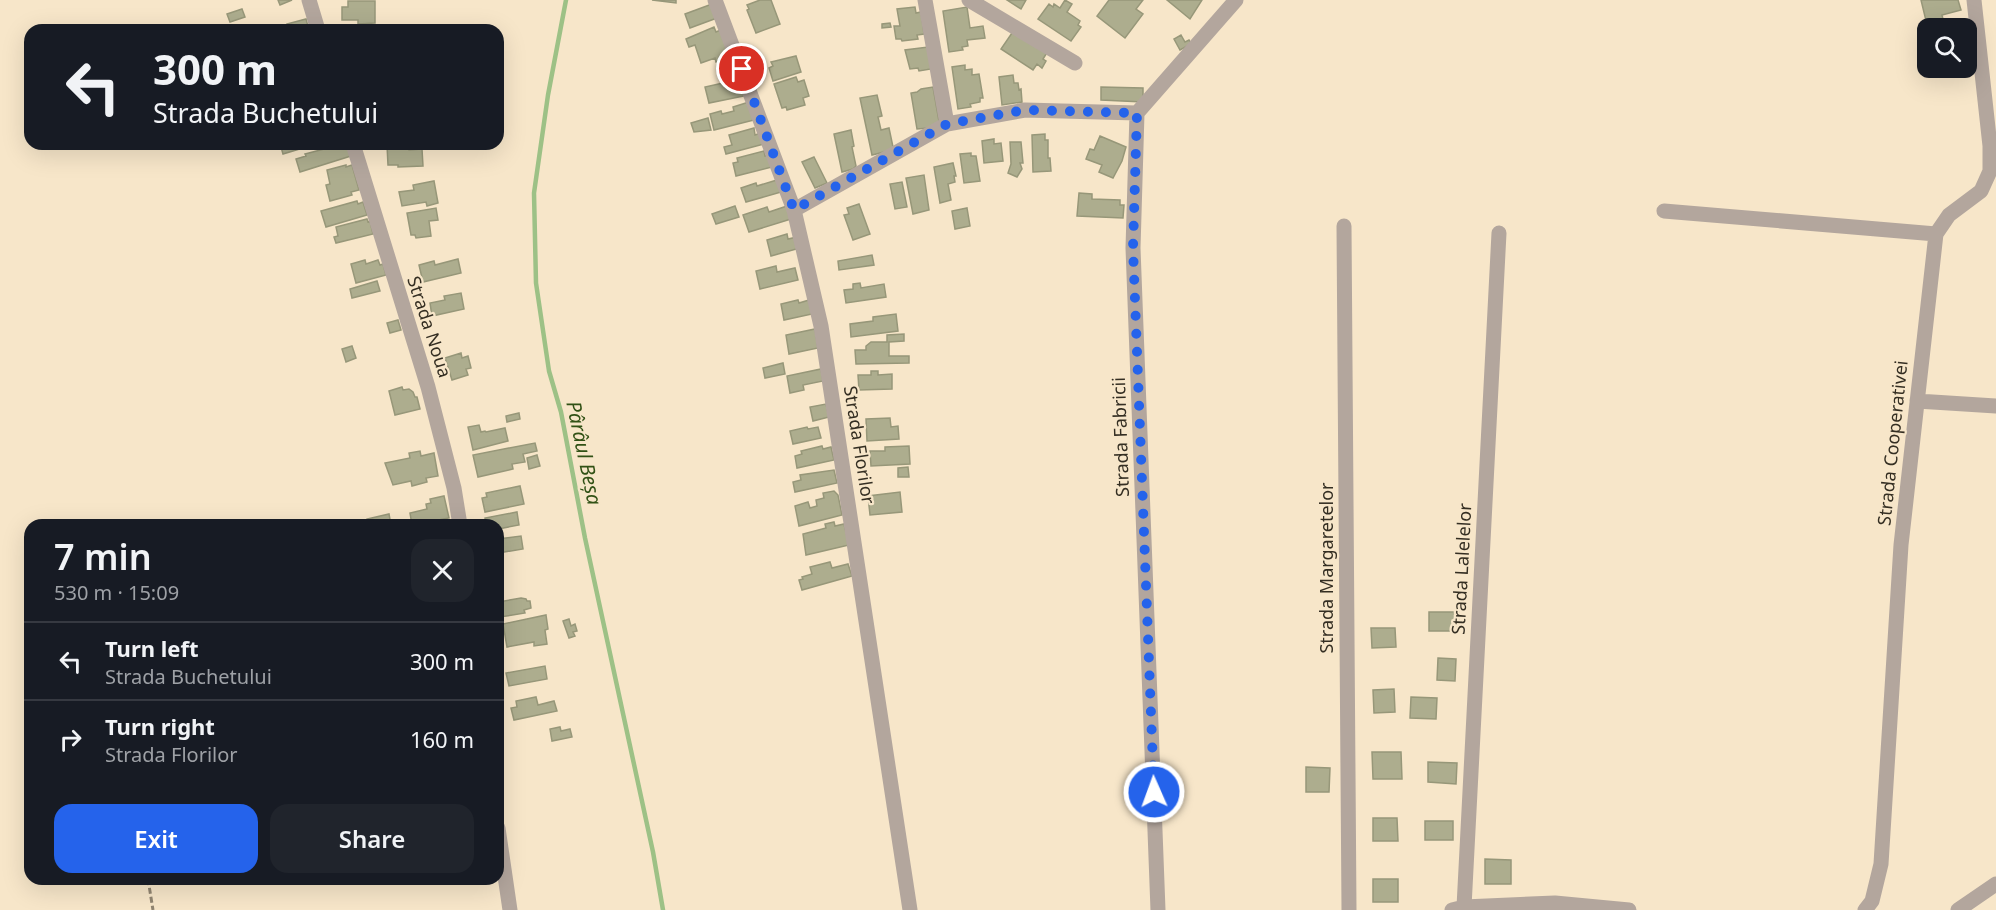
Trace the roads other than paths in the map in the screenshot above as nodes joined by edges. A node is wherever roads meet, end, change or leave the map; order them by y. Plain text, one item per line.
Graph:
1 (309, 0) edge
2 (716, 0) edge
3 (925, 0) edge
4 (969, 0) edge
5 (1236, 0) edge
6 (1974, 0) edge
7 (316, 24) edge
8 (1075, 63) dead end
9 (1137, 113) junction
10 (947, 124) junction
11 (355, 150) edge
12 (794, 210) junction
13 (1664, 211) dead end
14 (1344, 226) dead end
15 (1499, 233) dead end
16 (1936, 234) junction
17 (1917, 401) junction
18 (1996, 406) edge
19 (459, 519) edge
20 (504, 869) edge
21 (1996, 884) edge
22 (1458, 908) edge
23 (510, 910) edge
24 (910, 910) edge
25 (1158, 910) edge
26 (1349, 910) edge
27 (1629, 910) edge
28 (1865, 910) edge
29 (1958, 910) edge

1 - 7 street
2 - 12 street, Strada Florilor
3 - 10 street
4 - 8 street
5 - 9 street
6 - 16 street
9 - 10 street
9 - 25 street, Strada Fabricii
10 - 12 street
11 - 19 street, Strada Noua
12 - 24 street, Strada Florilor
13 - 16 street
14 - 26 street, Strada Margaretelor
15 - 22 street, Strada Lalelelor
16 - 17 street, Strada Cooperativei
17 - 18 street
17 - 28 street, Strada Cooperativei
20 - 23 street
21 - 29 street
22 - 27 street

